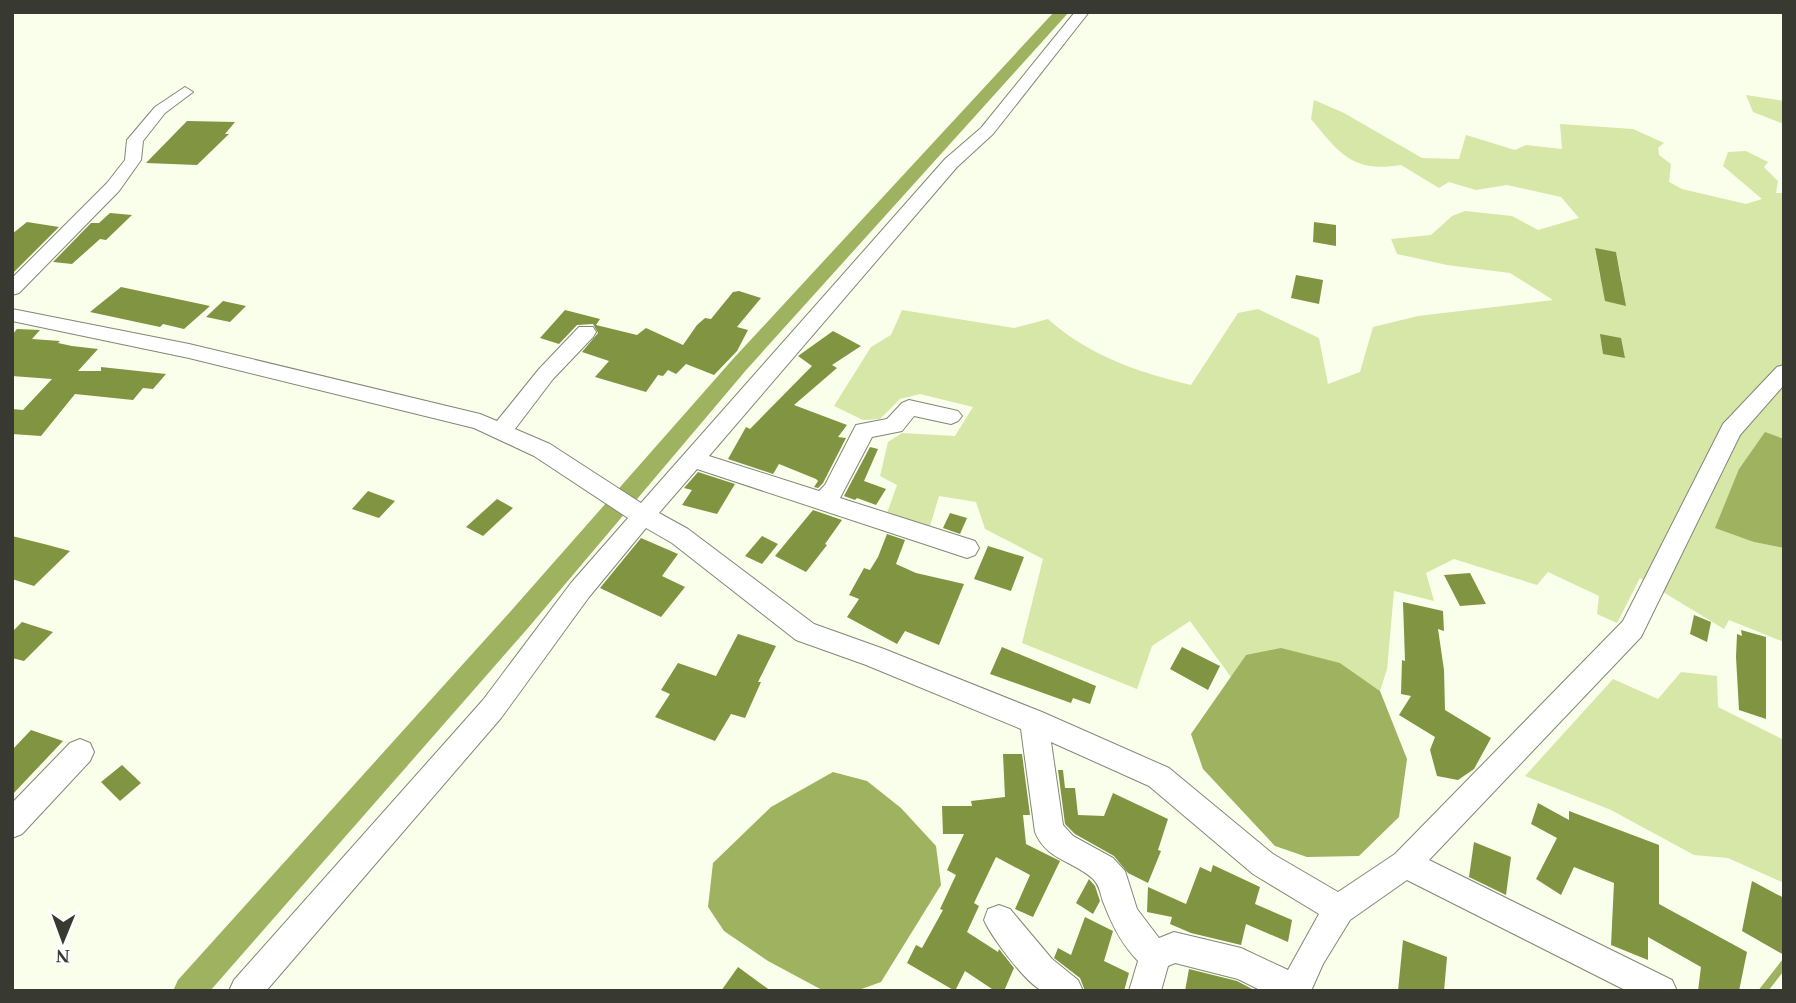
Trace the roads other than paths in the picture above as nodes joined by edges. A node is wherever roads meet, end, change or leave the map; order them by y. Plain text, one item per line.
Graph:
1 (1082, 12) edge
2 (185, 92) dead end
3 (12, 289) edge
4 (12, 315) edge
5 (586, 332) dead end
6 (1784, 372) edge
7 (951, 416) dead end
8 (501, 431) junction
9 (695, 458) junction
10 (823, 501) junction
11 (637, 512) junction
12 (967, 548) dead end
13 (1033, 721) junction
14 (80, 752) dead end
15 (12, 824) edge
16 (1405, 864) junction
17 (1339, 909) junction
18 (999, 920) dead end
19 (1155, 956) junction
20 (1295, 990) edge
21 (245, 991) edge
22 (1067, 991) edge
23 (1145, 991) edge
24 (1661, 991) edge

1 - 9 street
2 - 3 street
4 - 8 street
5 - 8 street
6 - 16 street
7 - 10 street
8 - 11 street
9 - 10 street
9 - 11 street
10 - 12 street
11 - 13 street
11 - 21 street
13 - 17 street
13 - 19 street
14 - 15 street
16 - 17 street
16 - 24 street
17 - 20 street
18 - 22 street
19 - 20 street
19 - 23 street

